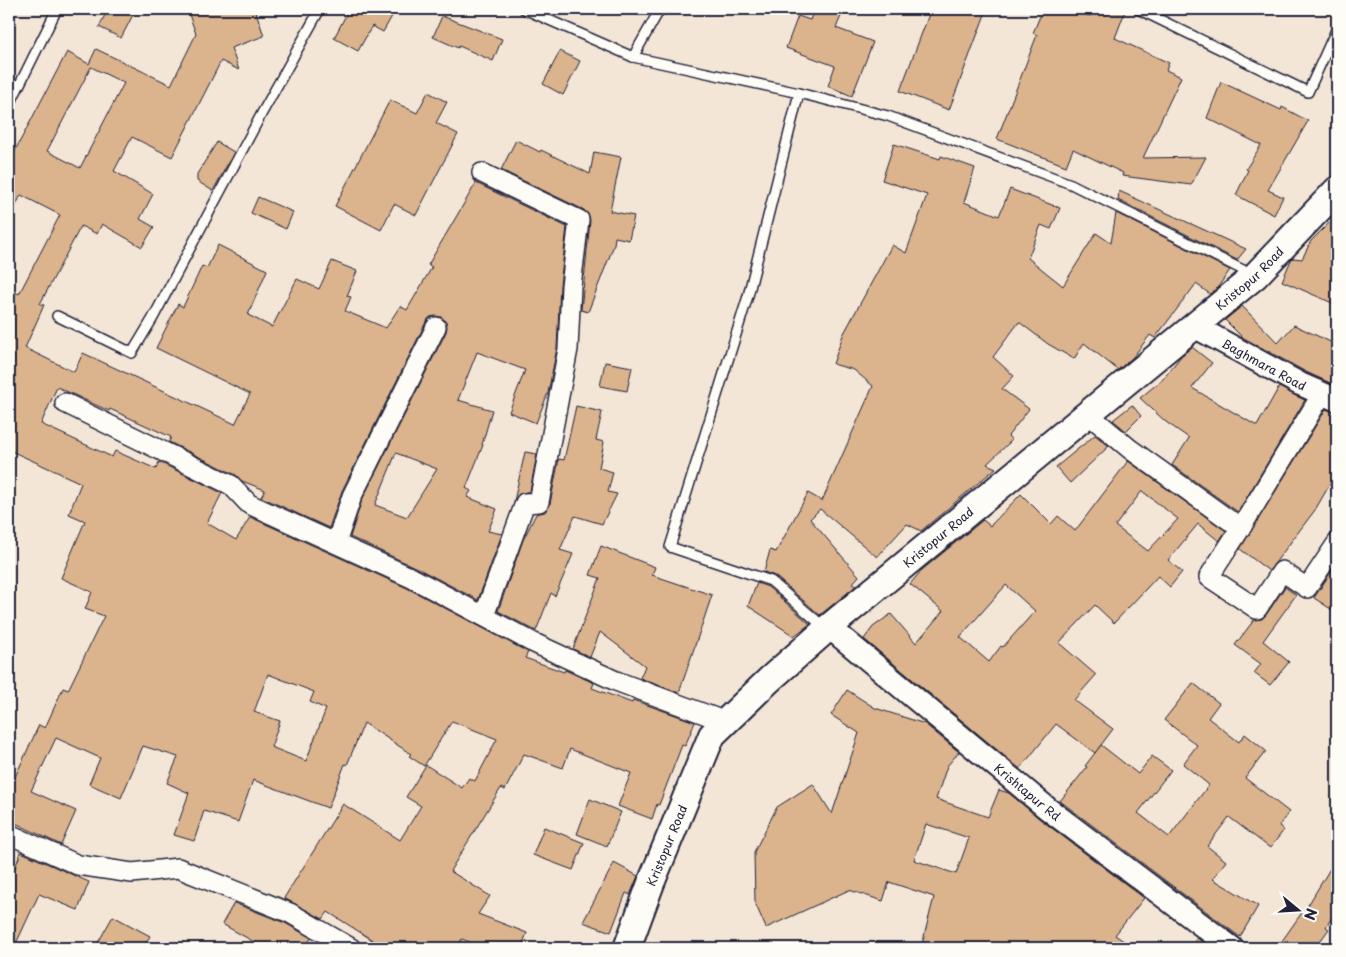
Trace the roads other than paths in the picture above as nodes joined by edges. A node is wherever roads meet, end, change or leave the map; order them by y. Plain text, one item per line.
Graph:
1 (58, 9) edge
2 (320, 9) edge
3 (524, 9) edge
4 (660, 9) edge
5 (1140, 9) edge
6 (1337, 28) edge
7 (633, 57) junction
8 (799, 93) junction
9 (12, 94) edge
10 (9, 106) edge
11 (482, 173) dead end
12 (1337, 190) edge
13 (1255, 276) junction
14 (57, 316) dead end
15 (1194, 326) junction
16 (436, 327) dead end
17 (1330, 397) edge
18 (65, 403) dead end
19 (1088, 414) junction
20 (1242, 526) junction
21 (336, 543) junction
22 (1337, 544) edge
23 (1332, 563) edge
24 (484, 616) junction
25 (828, 628) junction
26 (726, 722) junction
27 (9, 834) edge
28 (351, 948) edge
29 (627, 948) edge
30 (1232, 948) edge

1 - 9 lane
2 - 14 lane
3 - 7 lane
4 - 7 lane
5 - 6 lane
7 - 8 lane
8 - 13 lane
8 - 25 lane
9 - 10 lane
11 - 24 street
12 - 13 main road, Kristopur Road
13 - 15 main road, Kristopur Road
15 - 17 street, Baghmara Road
15 - 19 main road, Kristopur Road
16 - 21 street
17 - 20 street
18 - 21 street
19 - 20 street
19 - 25 main road, Kristopur Road
20 - 23 street
21 - 24 street
22 - 23 street
24 - 26 street
25 - 26 main road, Kristopur Road
25 - 30 street, Krishtapur Rd
26 - 29 main road, Kristopur Road
27 - 28 street

